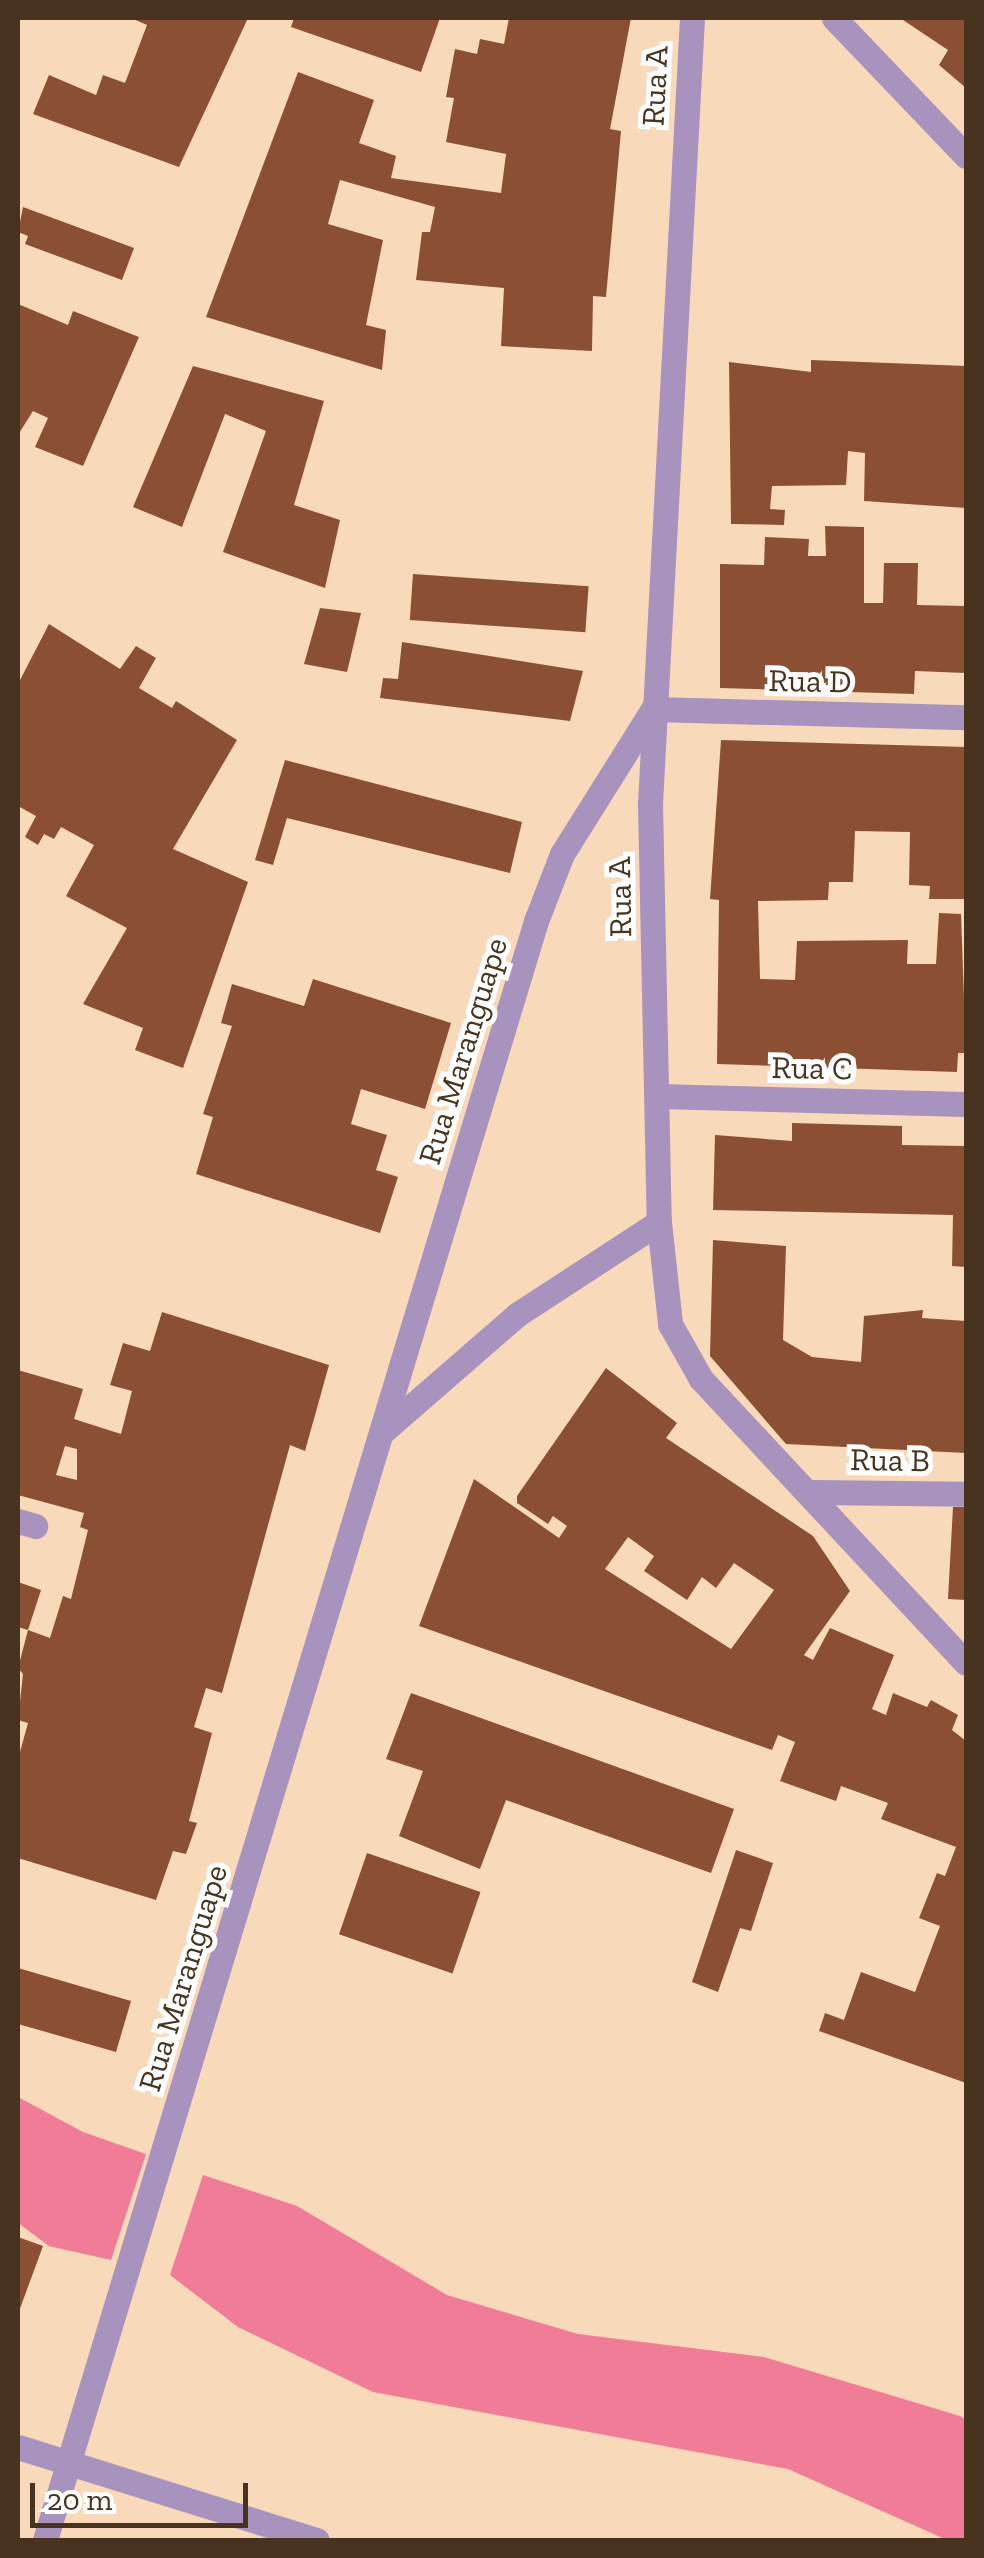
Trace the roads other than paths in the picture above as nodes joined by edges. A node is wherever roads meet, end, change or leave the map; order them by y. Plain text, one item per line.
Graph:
1 (692, 18) edge
2 (834, 18) edge
3 (966, 156) edge
4 (652, 709) junction
5 (966, 717) edge
6 (657, 1096) junction
7 (966, 1104) edge
8 (659, 1222) junction
9 (382, 1433) junction
10 (813, 1492) junction
11 (966, 1494) edge
12 (966, 1662) edge
13 (18, 2448) edge
14 (71, 2464) junction
15 (45, 2540) edge
16 (317, 2540) edge

1 - 4 street, Rua A
2 - 3 street
4 - 5 street, Rua D
4 - 6 street, Rua A
4 - 9 street, Rua Maranguape
6 - 7 street, Rua C
6 - 8 street, Rua A
8 - 9 street
8 - 10 street, Rua A
9 - 14 street, Rua Maranguape
10 - 11 street, Rua B
10 - 12 street, Rua A
13 - 14 street
14 - 15 street, Rua Maranguape
14 - 16 street

